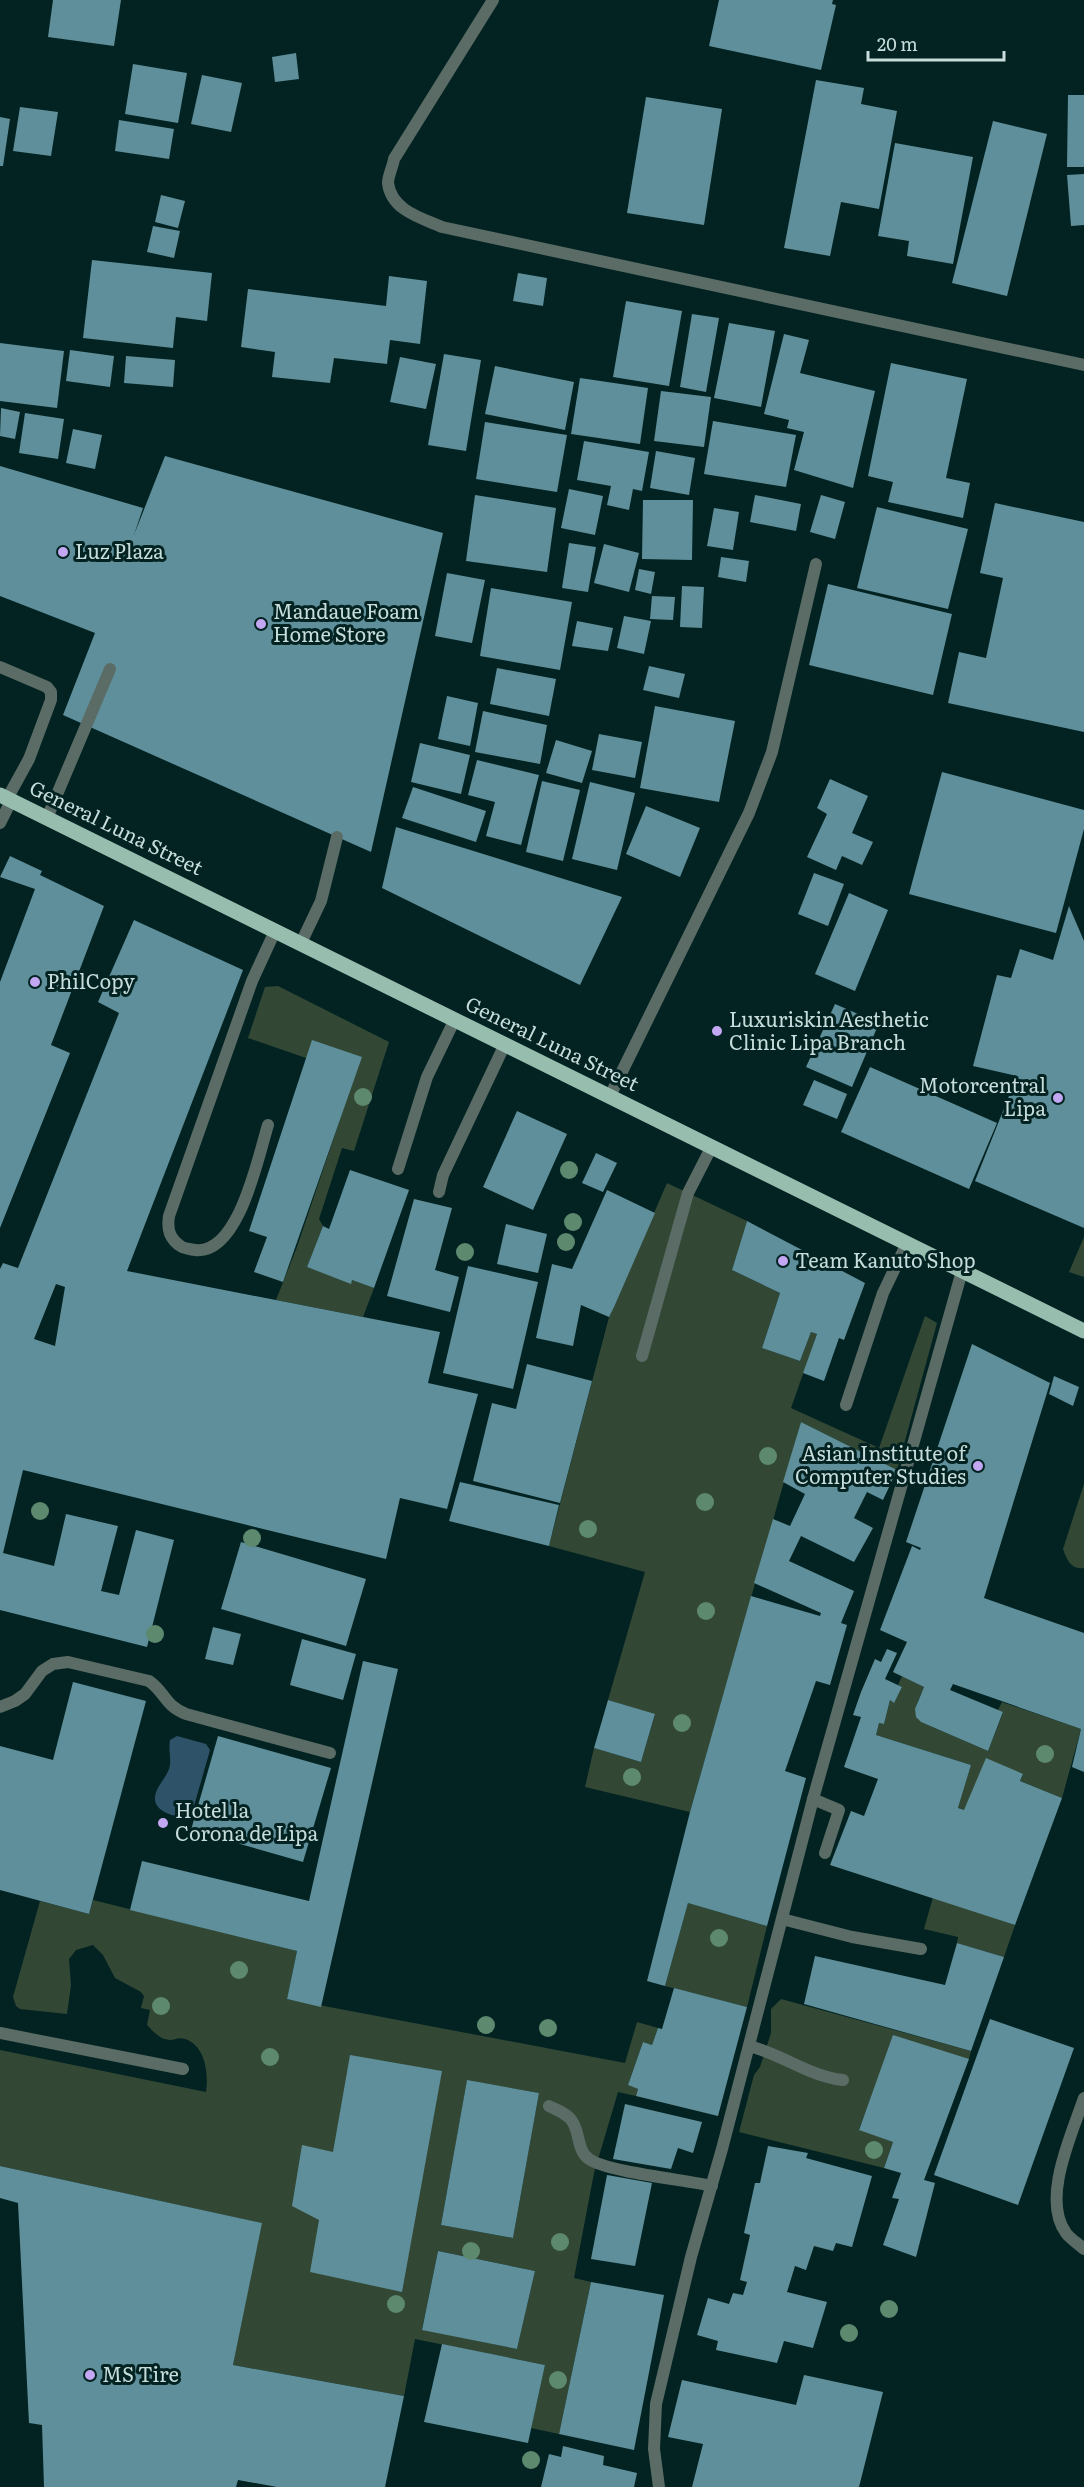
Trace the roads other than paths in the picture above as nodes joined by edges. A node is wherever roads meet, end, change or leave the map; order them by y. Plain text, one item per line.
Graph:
1 (493, 0) edge
2 (1084, 364) edge
3 (816, 564) dead end
4 (0, 666) edge
5 (110, 669) dead end
6 (6, 798) edge
7 (47, 818) junction
8 (0, 823) edge
9 (338, 837) dead end
10 (275, 931) junction
11 (301, 943) junction
12 (455, 1019) junction
13 (505, 1044) junction
14 (610, 1096) junction
15 (268, 1125) dead end
16 (712, 1146) junction
17 (398, 1169) dead end
18 (439, 1192) dead end
19 (907, 1243) junction
20 (962, 1271) junction
21 (1084, 1331) edge
22 (642, 1356) dead end
23 (846, 1405) dead end
24 (0, 1707) edge
25 (330, 1753) dead end
26 (813, 1799) junction
27 (825, 1852) dead end
28 (782, 1919) junction
29 (921, 1949) dead end
30 (0, 2033) edge
31 (749, 2046) junction
32 (183, 2068) dead end
33 (843, 2080) dead end
34 (1084, 2098) edge
35 (549, 2106) dead end
36 (712, 2186) junction
37 (1084, 2249) edge
38 (659, 2487) edge

1 - 2 street
3 - 14 street
4 - 6 street
5 - 7 street
6 - 7 main road, General Luna Street
6 - 8 street
7 - 10 main road, General Luna Street
9 - 11 street
10 - 11 main road, General Luna Street
10 - 15 street
11 - 12 main road, General Luna Street
12 - 13 main road, General Luna Street
12 - 17 street
13 - 14 main road, General Luna Street
13 - 18 street
14 - 16 main road, General Luna Street
16 - 19 main road, General Luna Street
16 - 22 street
19 - 20 main road, General Luna Street
19 - 23 street
20 - 21 main road, General Luna Street
20 - 26 street
24 - 25 street
26 - 27 street
26 - 28 street
28 - 29 street
28 - 31 street
30 - 32 street
31 - 33 street
31 - 36 street
34 - 37 street
35 - 36 street
36 - 38 street

